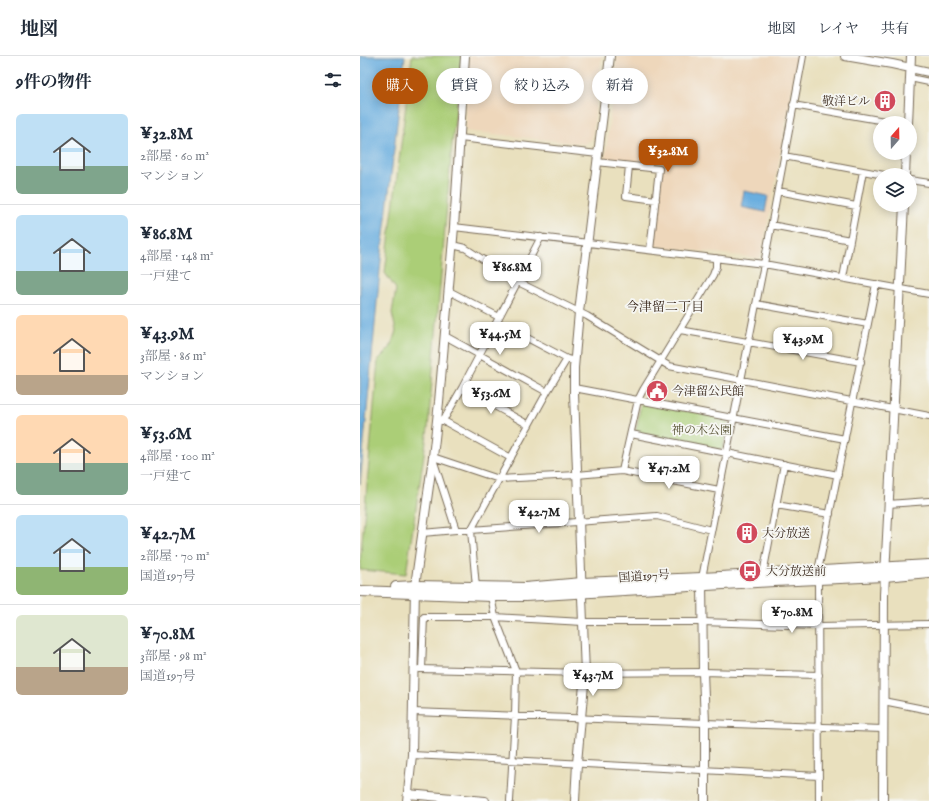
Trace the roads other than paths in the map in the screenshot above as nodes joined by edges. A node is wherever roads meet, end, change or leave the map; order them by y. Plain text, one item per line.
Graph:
1 (465, 56) edge
2 (610, 56) edge
3 (802, 56) edge
4 (845, 56) edge
5 (912, 56) edge
6 (911, 68) junction
7 (929, 72) edge
8 (910, 78) junction
9 (929, 82) edge
10 (793, 105) junction
11 (908, 116) edge
12 (873, 119) edge
13 (460, 138) junction
14 (784, 156) junction
15 (598, 158) junction
16 (630, 166) junction
17 (863, 171) junction
18 (873, 173) edge
19 (917, 181) edge
20 (929, 183) edge
21 (778, 191) junction
22 (656, 200) junction
23 (856, 206) junction
24 (904, 212) edge
25 (771, 225) junction
26 (454, 227) junction
27 (541, 237) junction
28 (850, 240) junction
29 (588, 243) junction
30 (452, 245) junction
31 (650, 250) junction
32 (716, 258) junction
33 (764, 264) junction
34 (843, 278) junction
35 (518, 282) junction
36 (876, 284) junction
37 (899, 288) junction
38 (449, 291) junction
39 (929, 294) edge
40 (756, 304) junction
41 (579, 312) junction
42 (498, 320) junction
43 (868, 324) junction
44 (680, 330) junction
45 (445, 336) junction
46 (749, 342) junction
47 (480, 355) junction
48 (570, 360) junction
49 (661, 361) junction
50 (861, 362) junction
51 (741, 380) junction
52 (462, 388) junction
53 (574, 388) junction
54 (547, 392) junction
55 (638, 400) junction
56 (853, 401) junction
57 (893, 409) junction
58 (929, 416) edge
59 (734, 418) junction
60 (440, 421) junction
61 (529, 425) junction
62 (631, 434) junction
63 (845, 438) junction
64 (727, 453) junction
65 (433, 458) junction
66 (511, 458) junction
67 (784, 464) junction
68 (622, 471) junction
69 (577, 475) junction
70 (838, 475) junction
71 (500, 478) junction
72 (719, 490) junction
73 (929, 501) edge
74 (888, 504) junction
75 (776, 505) junction
76 (830, 514) junction
77 (579, 522) junction
78 (456, 530) junction
79 (471, 530) junction
80 (712, 530) junction
81 (422, 533) junction
82 (929, 565) edge
83 (885, 572) junction
84 (929, 572) edge
85 (763, 574) junction
86 (818, 575) junction
87 (702, 582) junction
88 (360, 585) edge
89 (476, 587) junction
90 (582, 588) junction
91 (395, 590) junction
92 (415, 590) junction
93 (360, 591) edge
94 (491, 596) junction
95 (495, 617) junction
96 (583, 622) junction
97 (702, 622) junction
98 (929, 624) edge
99 (883, 625) junction
100 (819, 626) junction
101 (413, 669) junction
102 (422, 669) junction
103 (516, 672) junction
104 (703, 672) junction
105 (585, 673) junction
106 (819, 675) junction
107 (883, 700) junction
108 (929, 710) edge
109 (413, 712) junction
110 (515, 716) junction
111 (581, 718) junction
112 (706, 723) junction
113 (819, 727) junction
114 (883, 729) junction
115 (412, 755) junction
116 (513, 760) junction
117 (577, 764) junction
118 (705, 770) junction
119 (819, 776) junction
120 (407, 798) edge
121 (485, 801) edge
122 (510, 801) edge
123 (575, 801) edge
124 (705, 801) edge
125 (819, 801) edge
126 (882, 801) edge

1 - 13 street
2 - 15 street
3 - 10 street
4 - 6 street
5 - 6 street
6 - 7 street
6 - 8 street
8 - 9 street
8 - 11 street
10 - 12 street
10 - 14 street
13 - 15 street
13 - 26 street
14 - 17 street
14 - 21 street
15 - 16 street
15 - 29 street
16 - 22 street
16 - 22 street
17 - 18 street
17 - 23 street
19 - 20 street
21 - 23 street
21 - 25 street
22 - 31 street
23 - 28 street
24 - 37 street
25 - 28 street
25 - 33 street
26 - 27 street
26 - 30 street
27 - 29 street
27 - 35 street
28 - 34 street
29 - 31 street
29 - 41 street
30 - 35 street
30 - 38 street
31 - 32 street
32 - 33 street
32 - 44 street
33 - 34 street
33 - 40 street
34 - 36 street
35 - 41 street
35 - 42 street
36 - 37 street
36 - 43 street
37 - 39 street
37 - 57 street
38 - 42 street
38 - 45 street
40 - 43 street
40 - 46 street
41 - 48 street
41 - 49 street
42 - 47 street
42 - 48 street
43 - 50 street
44 - 46 street
44 - 49 street
45 - 47 street
45 - 60 street
46 - 50 street
46 - 51 street
47 - 52 street
47 - 54 street
48 - 53 street
48 - 54 street
49 - 51 street
49 - 55 street
50 - 56 street
51 - 56 street
51 - 59 street
52 - 60 street
52 - 61 street
53 - 55 street
53 - 69 street
54 - 61 street
55 - 59 street
55 - 62 street
56 - 57 street
56 - 63 street
57 - 58 street
57 - 74 street
59 - 63 street
59 - 64 street
60 - 65 street
60 - 66 street
61 - 66 street
62 - 64 street
62 - 68 street
63 - 70 street
64 - 67 street
64 - 72 street
65 - 71 street
65 - 78 street
65 - 81 street
66 - 71 street
67 - 70 street
67 - 75 street
68 - 69 street
68 - 72 street
69 - 71 street
69 - 77 street
70 - 76 street
71 - 79 street
72 - 80 street
73 - 74 street
74 - 83 street
75 - 76 street
75 - 85 street
76 - 86 street
77 - 79 street
77 - 80 street
77 - 90 street
78 - 79 street
78 - 81 street
79 - 89 street
80 - 87 street
81 - 92 street
82 - 83 highway, 国道197号
83 - 84 highway, 国道197号
83 - 86 highway, 国道197号
83 - 99 street
85 - 86 highway, 国道197号
85 - 87 highway, 国道197号
86 - 87 highway, 国道197号
86 - 100 street
87 - 90 highway, 国道197号
87 - 97 street
88 - 91 highway, 国道197号
89 - 90 highway, 国道197号
89 - 92 highway, 国道197号
90 - 94 highway, 国道197号
90 - 96 street
91 - 92 highway, 国道197号
91 - 93 highway, 国道197号
92 - 94 highway, 国道197号
92 - 101 street
94 - 95 street
95 - 96 street
95 - 102 street
95 - 103 street
96 - 97 street
96 - 105 street
97 - 100 street
97 - 104 street
98 - 99 street
99 - 100 street
99 - 107 street
100 - 106 street
101 - 102 street
101 - 109 street
102 - 103 street
103 - 105 street
103 - 110 street
104 - 105 street
104 - 106 street
104 - 112 street
105 - 111 street
106 - 113 street
107 - 108 street
107 - 114 street
109 - 110 street
109 - 115 street
110 - 111 street
110 - 116 street
111 - 112 street
111 - 117 street
112 - 113 street
112 - 118 street
113 - 114 street
113 - 119 street
114 - 126 street
115 - 116 street
115 - 120 street
116 - 117 street
116 - 122 street
117 - 118 street
117 - 123 street
118 - 119 street
118 - 124 street
119 - 125 street
120 - 121 street

